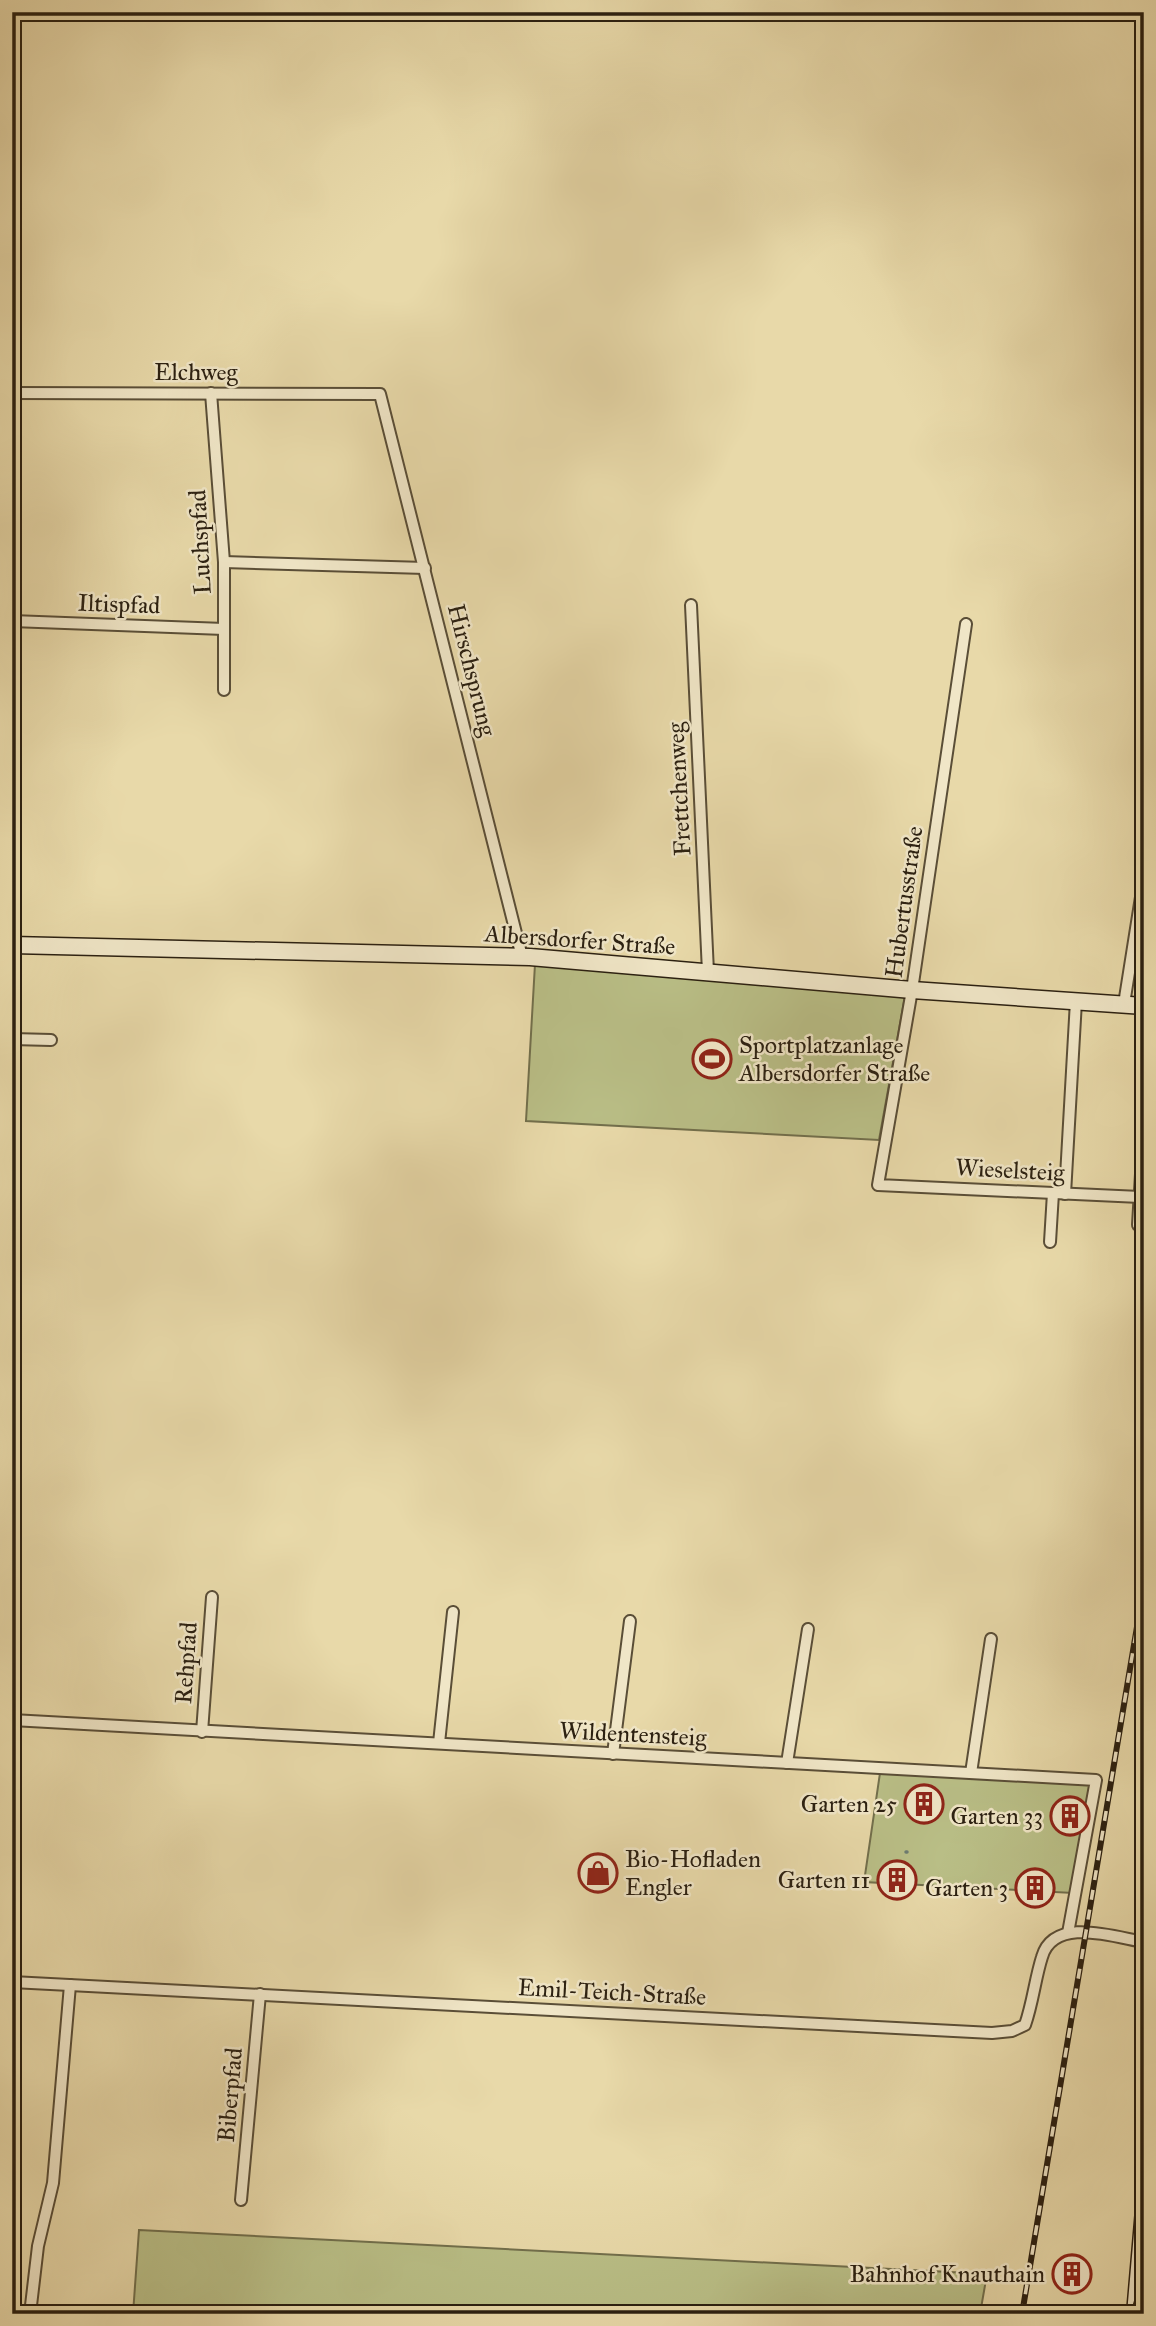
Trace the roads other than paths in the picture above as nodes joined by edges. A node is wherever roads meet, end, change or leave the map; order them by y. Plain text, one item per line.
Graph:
1 (12, 393) edge
2 (211, 393) junction
3 (380, 394) joint
4 (224, 562) junction
5 (425, 568) junction
6 (691, 605) dead end
7 (12, 621) edge
8 (966, 624) dead end
9 (224, 629) junction
10 (12, 667) edge
11 (223, 690) dead end
12 (15, 691) dead end
13 (1144, 878) edge
14 (12, 945) edge
15 (522, 957) junction
16 (708, 972) junction
17 (912, 990) junction
18 (1076, 1001) junction
19 (1124, 1004) junction
20 (1144, 1006) edge
21 (12, 1039) edge
22 (51, 1040) dead end
23 (1142, 1157) edge
24 (878, 1185) joint
25 (1059, 1194) junction
26 (1140, 1197) junction
27 (1138, 1225) dead end
28 (1050, 1242) dead end
29 (212, 1597) dead end
30 (453, 1612) dead end
31 (630, 1621) dead end
32 (808, 1629) dead end
33 (991, 1639) dead end
34 (12, 1720) edge
35 (202, 1732) junction
36 (439, 1743) junction
37 (613, 1754) junction
38 (787, 1763) junction
39 (971, 1773) junction
40 (1068, 1933) junction
41 (1144, 1942) edge
42 (12, 1982) edge
43 (70, 1985) junction
44 (260, 1994) junction
45 (241, 2200) dead end
46 (1144, 2210) edge
47 (1141, 2264) edge
48 (30, 2314) edge
49 (1135, 2314) edge

1 - 2 street, Elchweg
2 - 3 street, Elchweg
2 - 4 street, Luchspfad
3 - 5 street, Hirschsprung
4 - 5 street
4 - 9 street, Luchspfad
5 - 15 street, Hirschsprung
6 - 16 street, Frettchenweg
7 - 9 street, Iltispfad
8 - 17 street, Hubertusstraße
9 - 11 street, Luchspfad
10 - 12 street
13 - 19 street
14 - 15 street, Albersdorfer Straße
15 - 16 street, Albersdorfer Straße
16 - 17 street, Albersdorfer Straße
17 - 18 street, Albersdorfer Straße
17 - 24 street, Hubertusstraße
18 - 19 street, Albersdorfer Straße
18 - 25 street
19 - 20 street, Albersdorfer Straße
21 - 22 street
23 - 26 street
24 - 25 street, Wieselsteig
25 - 26 street, Wieselsteig
25 - 28 street
26 - 27 street
29 - 35 street, Rehpfad
30 - 36 street
31 - 37 street
32 - 38 street
33 - 39 street
34 - 35 street, Wildentensteig
35 - 36 street, Wildentensteig
36 - 37 street, Wildentensteig
37 - 38 street, Wildentensteig
38 - 39 street, Wildentensteig
39 - 40 street, Wildentensteig
40 - 41 street
40 - 44 street, Emil-Teich-Straße
42 - 43 street, Emil-Teich-Straße
43 - 44 street, Emil-Teich-Straße
43 - 48 street
44 - 45 street, Biberpfad
46 - 47 street
47 - 49 street

